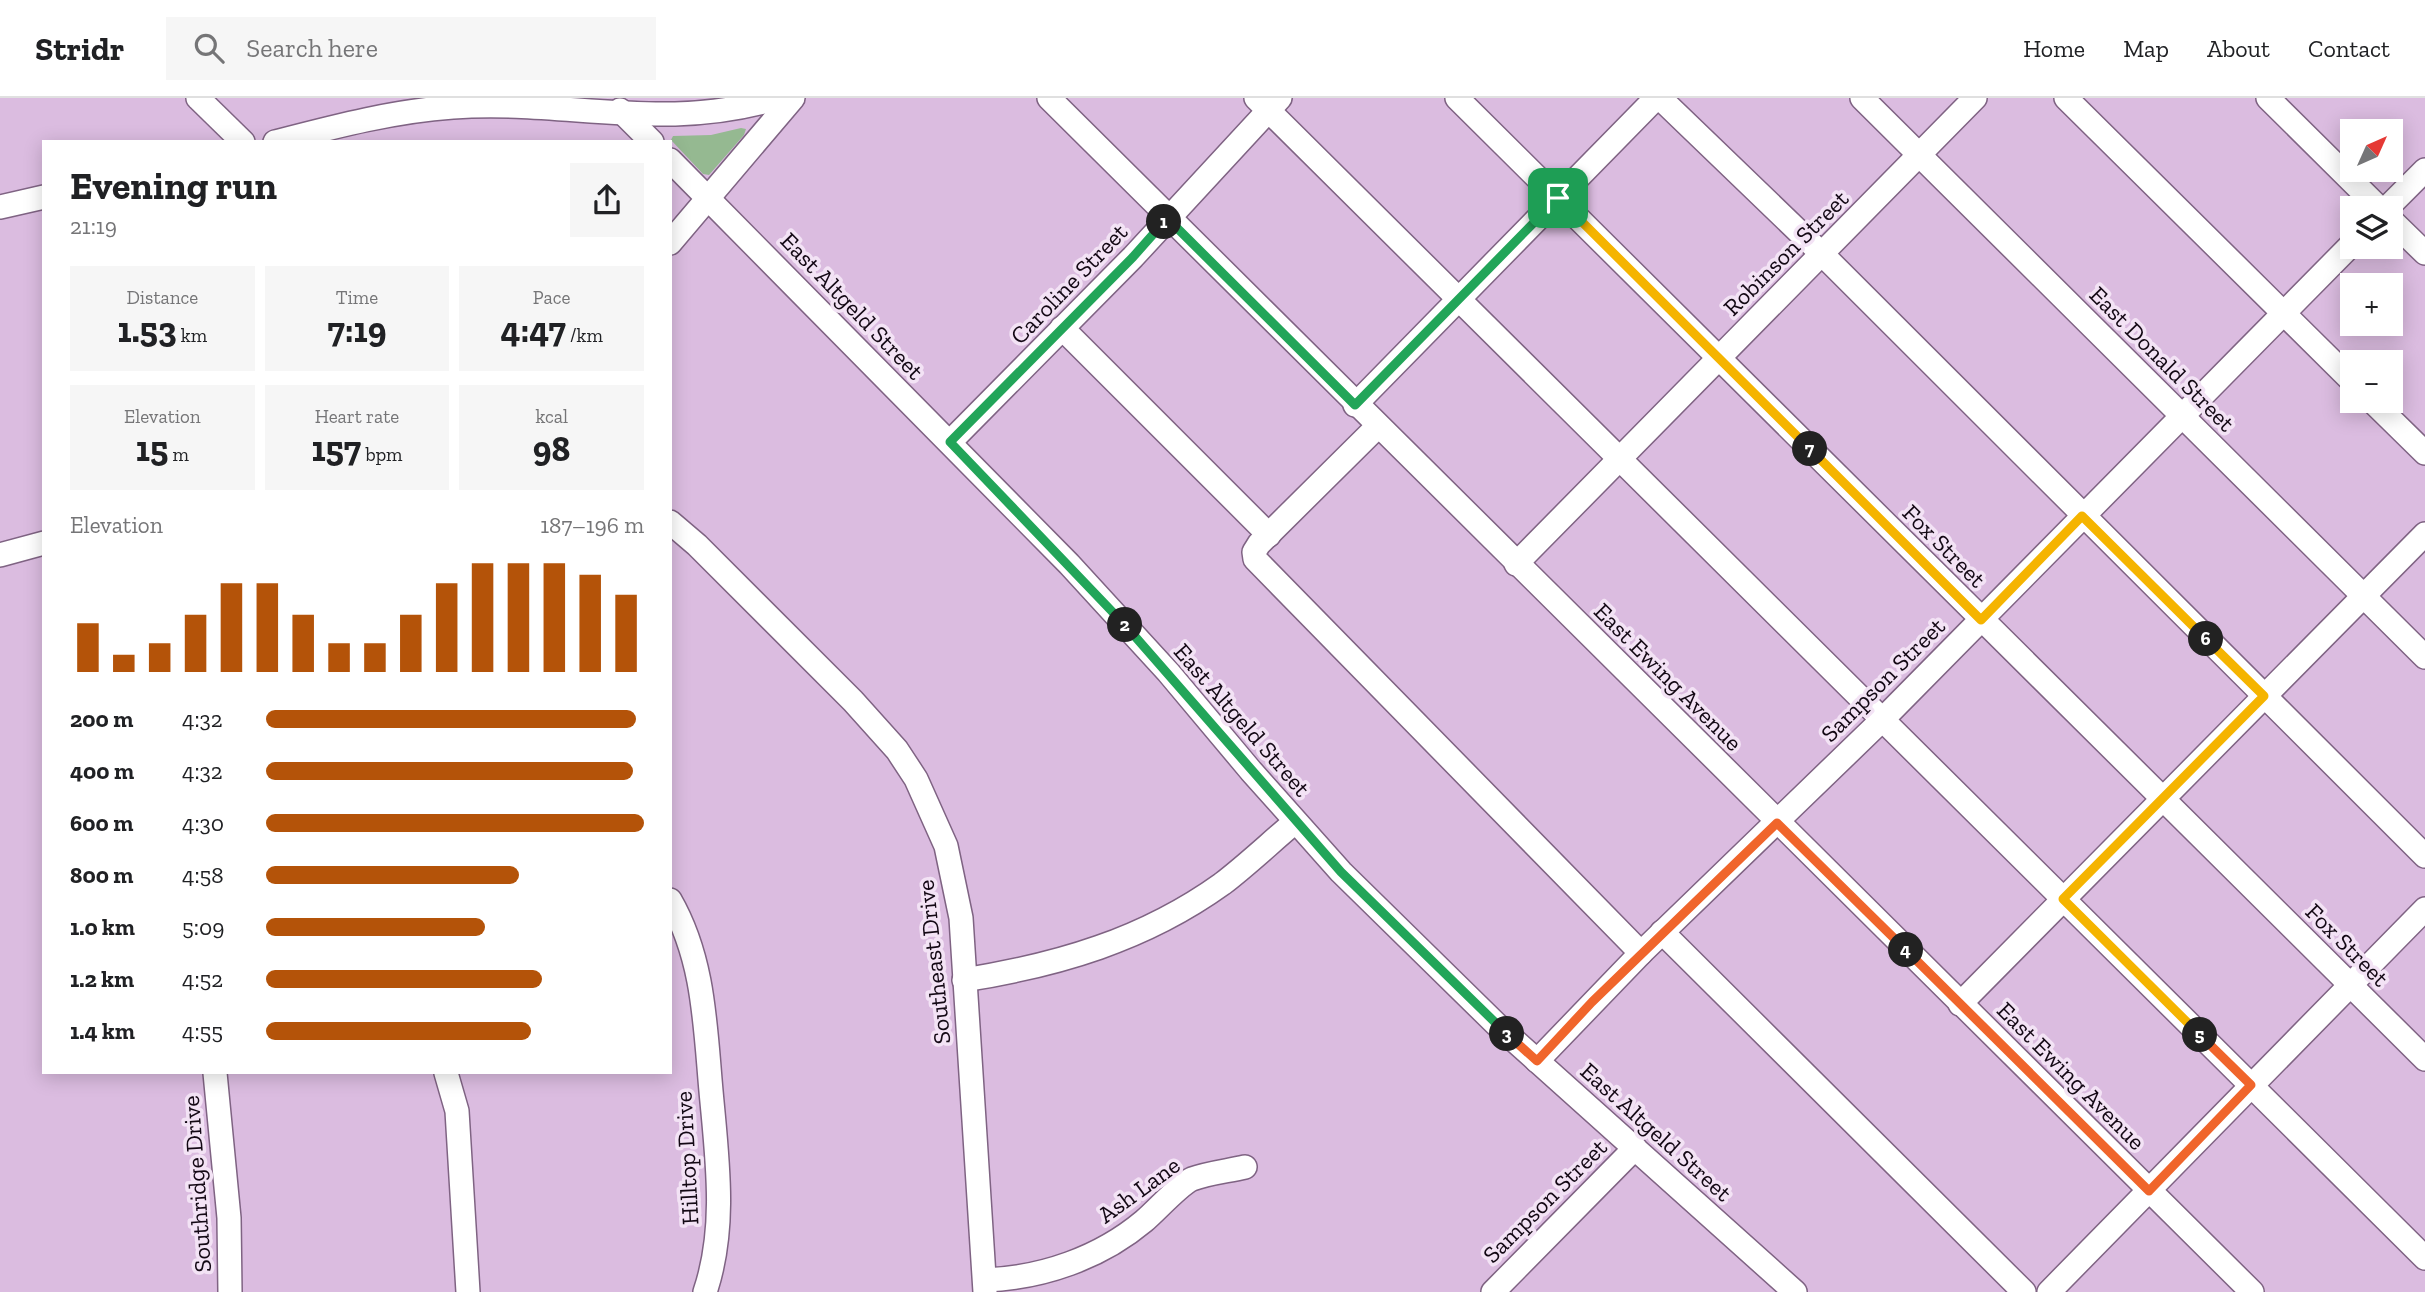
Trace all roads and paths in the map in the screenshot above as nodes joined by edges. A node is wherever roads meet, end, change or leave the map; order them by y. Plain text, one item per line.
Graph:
1 (198, 98) edge
2 (608, 98) edge
3 (778, 98) edge
4 (793, 98) edge
5 (1049, 98) edge
6 (1457, 98) edge
7 (1658, 98) edge
8 (1862, 98) edge
9 (1975, 98) edge
10 (2066, 98) edge
11 (2268, 98) edge
12 (1268, 102) edge
13 (625, 115) junction
14 (241, 140) edge
15 (283, 140) edge
16 (650, 140) edge
17 (1919, 155) junction
18 (672, 162) edge
19 (2425, 170) edge
20 (2367, 196) edge
21 (2399, 196) edge
22 (42, 197) edge
23 (709, 198) junction
24 (1558, 198) junction
25 (0, 207) edge
26 (1167, 218) junction
27 (2403, 232) edge
28 (672, 241) edge
29 (2425, 253) edge
30 (1822, 254) junction
31 (2340, 256) edge
32 (1460, 298) junction
33 (2283, 313) junction
34 (1062, 328) junction
35 (1719, 358) junction
36 (2340, 369) edge
37 (1355, 405) junction
38 (2384, 413) edge
39 (2182, 416) junction
40 (1377, 427) junction
41 (950, 442) junction
42 (2425, 453) edge
43 (1620, 460) junction
44 (2082, 516) junction
45 (672, 524) edge
46 (2425, 534) edge
47 (1269, 535) junction
48 (42, 544) edge
49 (0, 555) edge
50 (1517, 564) junction
51 (2363, 596) junction
52 (1981, 620) junction
53 (2425, 657) edge
54 (2264, 696) junction
55 (1883, 719) junction
56 (2163, 799) junction
57 (1295, 821) junction
58 (1777, 823) junction
59 (2425, 856) edge
60 (2063, 899) junction
61 (672, 904) edge
62 (2425, 909) edge
63 (1662, 932) junction
64 (1641, 953) junction
65 (964, 980) junction
66 (2351, 985) junction
67 (1960, 1004) junction
68 (2425, 1059) edge
69 (1537, 1061) junction
70 (215, 1074) edge
71 (446, 1074) edge
72 (2251, 1085) junction
73 (1635, 1147) junction
74 (1245, 1167) dead end
75 (2149, 1191) junction
76 (2422, 1249) edge
77 (985, 1286) edge
78 (230, 1292) edge
79 (467, 1292) edge
80 (705, 1292) edge
81 (1493, 1292) edge
82 (1795, 1292) edge
83 (2024, 1292) edge
84 (2049, 1292) edge
85 (2252, 1292) edge

1 - 14 street
2 - 13 street
3 - 13 street
4 - 23 street
5 - 26 street, East Ewing Avenue
6 - 24 street, Fox Street
7 - 24 street
7 - 30 street
8 - 17 street, East Donald Street
9 - 17 street, Robinson Street
10 - 33 street
11 - 20 street
12 - 26 street, Caroline Street
12 - 32 street
13 - 15 street
13 - 16 street
17 - 30 street, Robinson Street
17 - 39 street, East Donald Street
18 - 23 street, East Altgeld Street
19 - 21 street
22 - 25 street
23 - 28 street
23 - 41 street, East Altgeld Street
24 - 32 street
24 - 35 street, Fox Street
26 - 34 street, Caroline Street
26 - 37 street, East Ewing Avenue
27 - 29 street
30 - 35 street, Robinson Street
30 - 44 street
31 - 33 street, Sampson Street
32 - 37 street
32 - 43 street
33 - 36 street
33 - 39 street, Sampson Street
34 - 41 street, Caroline Street
34 - 47 street
35 - 43 street, Robinson Street
35 - 52 street, Fox Street
37 - 40 street, East Ewing Avenue
38 - 42 street
39 - 44 street, Sampson Street
39 - 51 street, East Donald Street
40 - 47 street
40 - 50 street, East Ewing Avenue
41 - 57 street, East Altgeld Street
43 - 50 street, Robinson Street
43 - 55 street
44 - 52 street, Sampson Street
44 - 54 street
45 - 65 street, Southeast Drive
46 - 51 street
47 - 64 street
48 - 49 street
50 - 58 street, East Ewing Avenue
51 - 53 street, East Donald Street
51 - 54 street
52 - 55 street, Sampson Street
52 - 56 street, Fox Street
54 - 56 street
54 - 59 street
55 - 58 street, Sampson Street
55 - 60 street
56 - 60 street
56 - 66 street, Fox Street
57 - 65 street
57 - 69 street, East Altgeld Street
58 - 63 street, Sampson Street
58 - 67 street, East Ewing Avenue
60 - 67 street
60 - 72 street
61 - 80 street, Hilltop Drive
62 - 66 street
63 - 64 street, Sampson Street
63 - 83 street
64 - 69 street, Sampson Street
65 - 77 street, Southeast Drive
66 - 68 street, Fox Street
66 - 72 street
67 - 75 street, East Ewing Avenue
69 - 73 street, East Altgeld Street
70 - 78 street, Southridge Drive
71 - 79 street
72 - 75 street
72 - 76 street
73 - 81 street, Sampson Street
73 - 82 street, East Altgeld Street
74 - 77 street, Ash Lane
75 - 84 street
75 - 85 street, East Ewing Avenue

